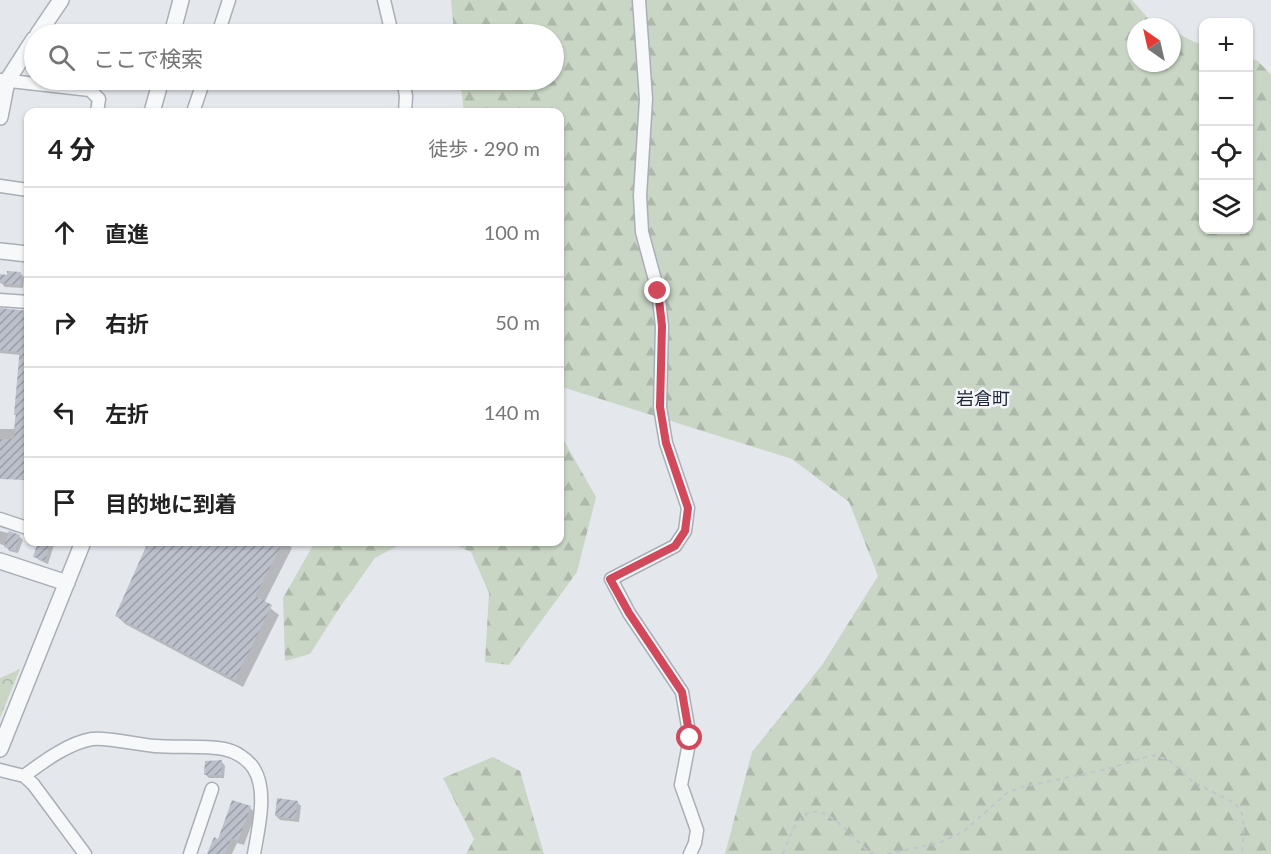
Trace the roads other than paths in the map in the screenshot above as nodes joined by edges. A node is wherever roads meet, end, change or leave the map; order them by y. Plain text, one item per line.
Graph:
1 (61, 0) edge
2 (181, 0) edge
3 (229, 0) edge
4 (384, 0) edge
5 (639, 0) edge
6 (45, 24) edge
7 (175, 24) edge
8 (221, 24) edge
9 (390, 24) edge
10 (24, 53) edge
11 (4, 80) edge
12 (24, 82) edge
13 (90, 90) edge
14 (158, 90) edge
15 (201, 90) edge
16 (405, 90) edge
17 (98, 108) edge
18 (153, 108) edge
19 (194, 108) edge
20 (405, 108) edge
21 (0, 117) edge
22 (0, 186) edge
23 (24, 189) edge
24 (0, 251) edge
25 (24, 254) edge
26 (0, 300) edge
27 (24, 302) edge
28 (0, 519) edge
29 (24, 527) edge
30 (81, 546) edge
31 (0, 561) edge
32 (67, 583) junction
33 (0, 749) edge
34 (0, 770) edge
35 (24, 776) junction
36 (212, 789) dead end
37 (85, 854) edge
38 (190, 854) edge
39 (254, 854) edge
40 (690, 854) edge

1 - 6 street
2 - 7 street
3 - 8 street
4 - 9 street
5 - 40 street
10 - 11 street
11 - 12 street
11 - 21 street
13 - 17 street
14 - 18 street
15 - 19 street
16 - 20 street
22 - 23 street
24 - 25 street
26 - 27 street
28 - 29 street
30 - 32 street
31 - 32 street
32 - 33 street
34 - 35 street
35 - 37 street
35 - 39 street
36 - 38 street

